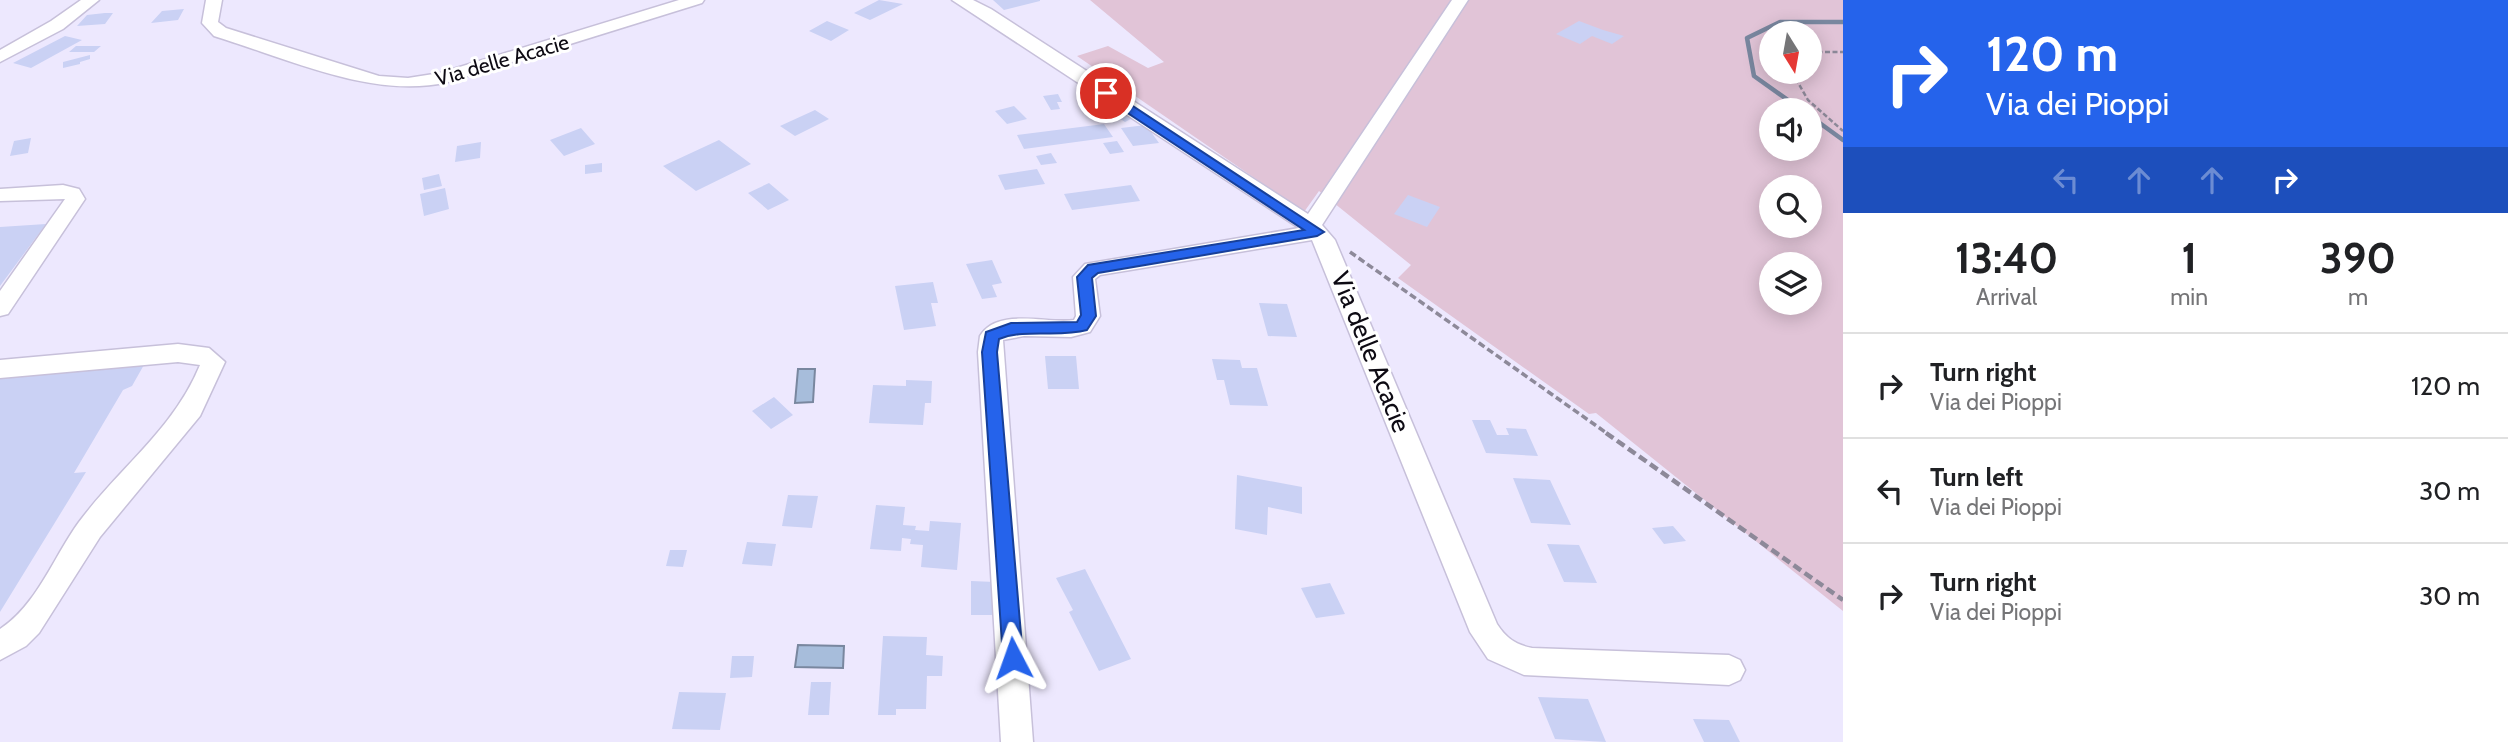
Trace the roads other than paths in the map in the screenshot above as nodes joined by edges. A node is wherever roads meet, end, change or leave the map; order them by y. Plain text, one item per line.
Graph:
1 (91, 0) edge
2 (214, 0) edge
3 (696, 0) edge
4 (960, 0) edge
5 (1461, 0) edge
6 (0, 57) edge
7 (0, 195) edge
8 (1314, 229) junction
9 (0, 307) edge
10 (0, 369) edge
11 (0, 646) edge
12 (1729, 670) dead end
13 (1017, 742) edge

1 - 6 street
2 - 3 street, Via delle Acacie
4 - 8 street, Via delle Acacie
5 - 8 street
7 - 9 street
8 - 12 street, Via delle Acacie
8 - 13 street
10 - 11 street

